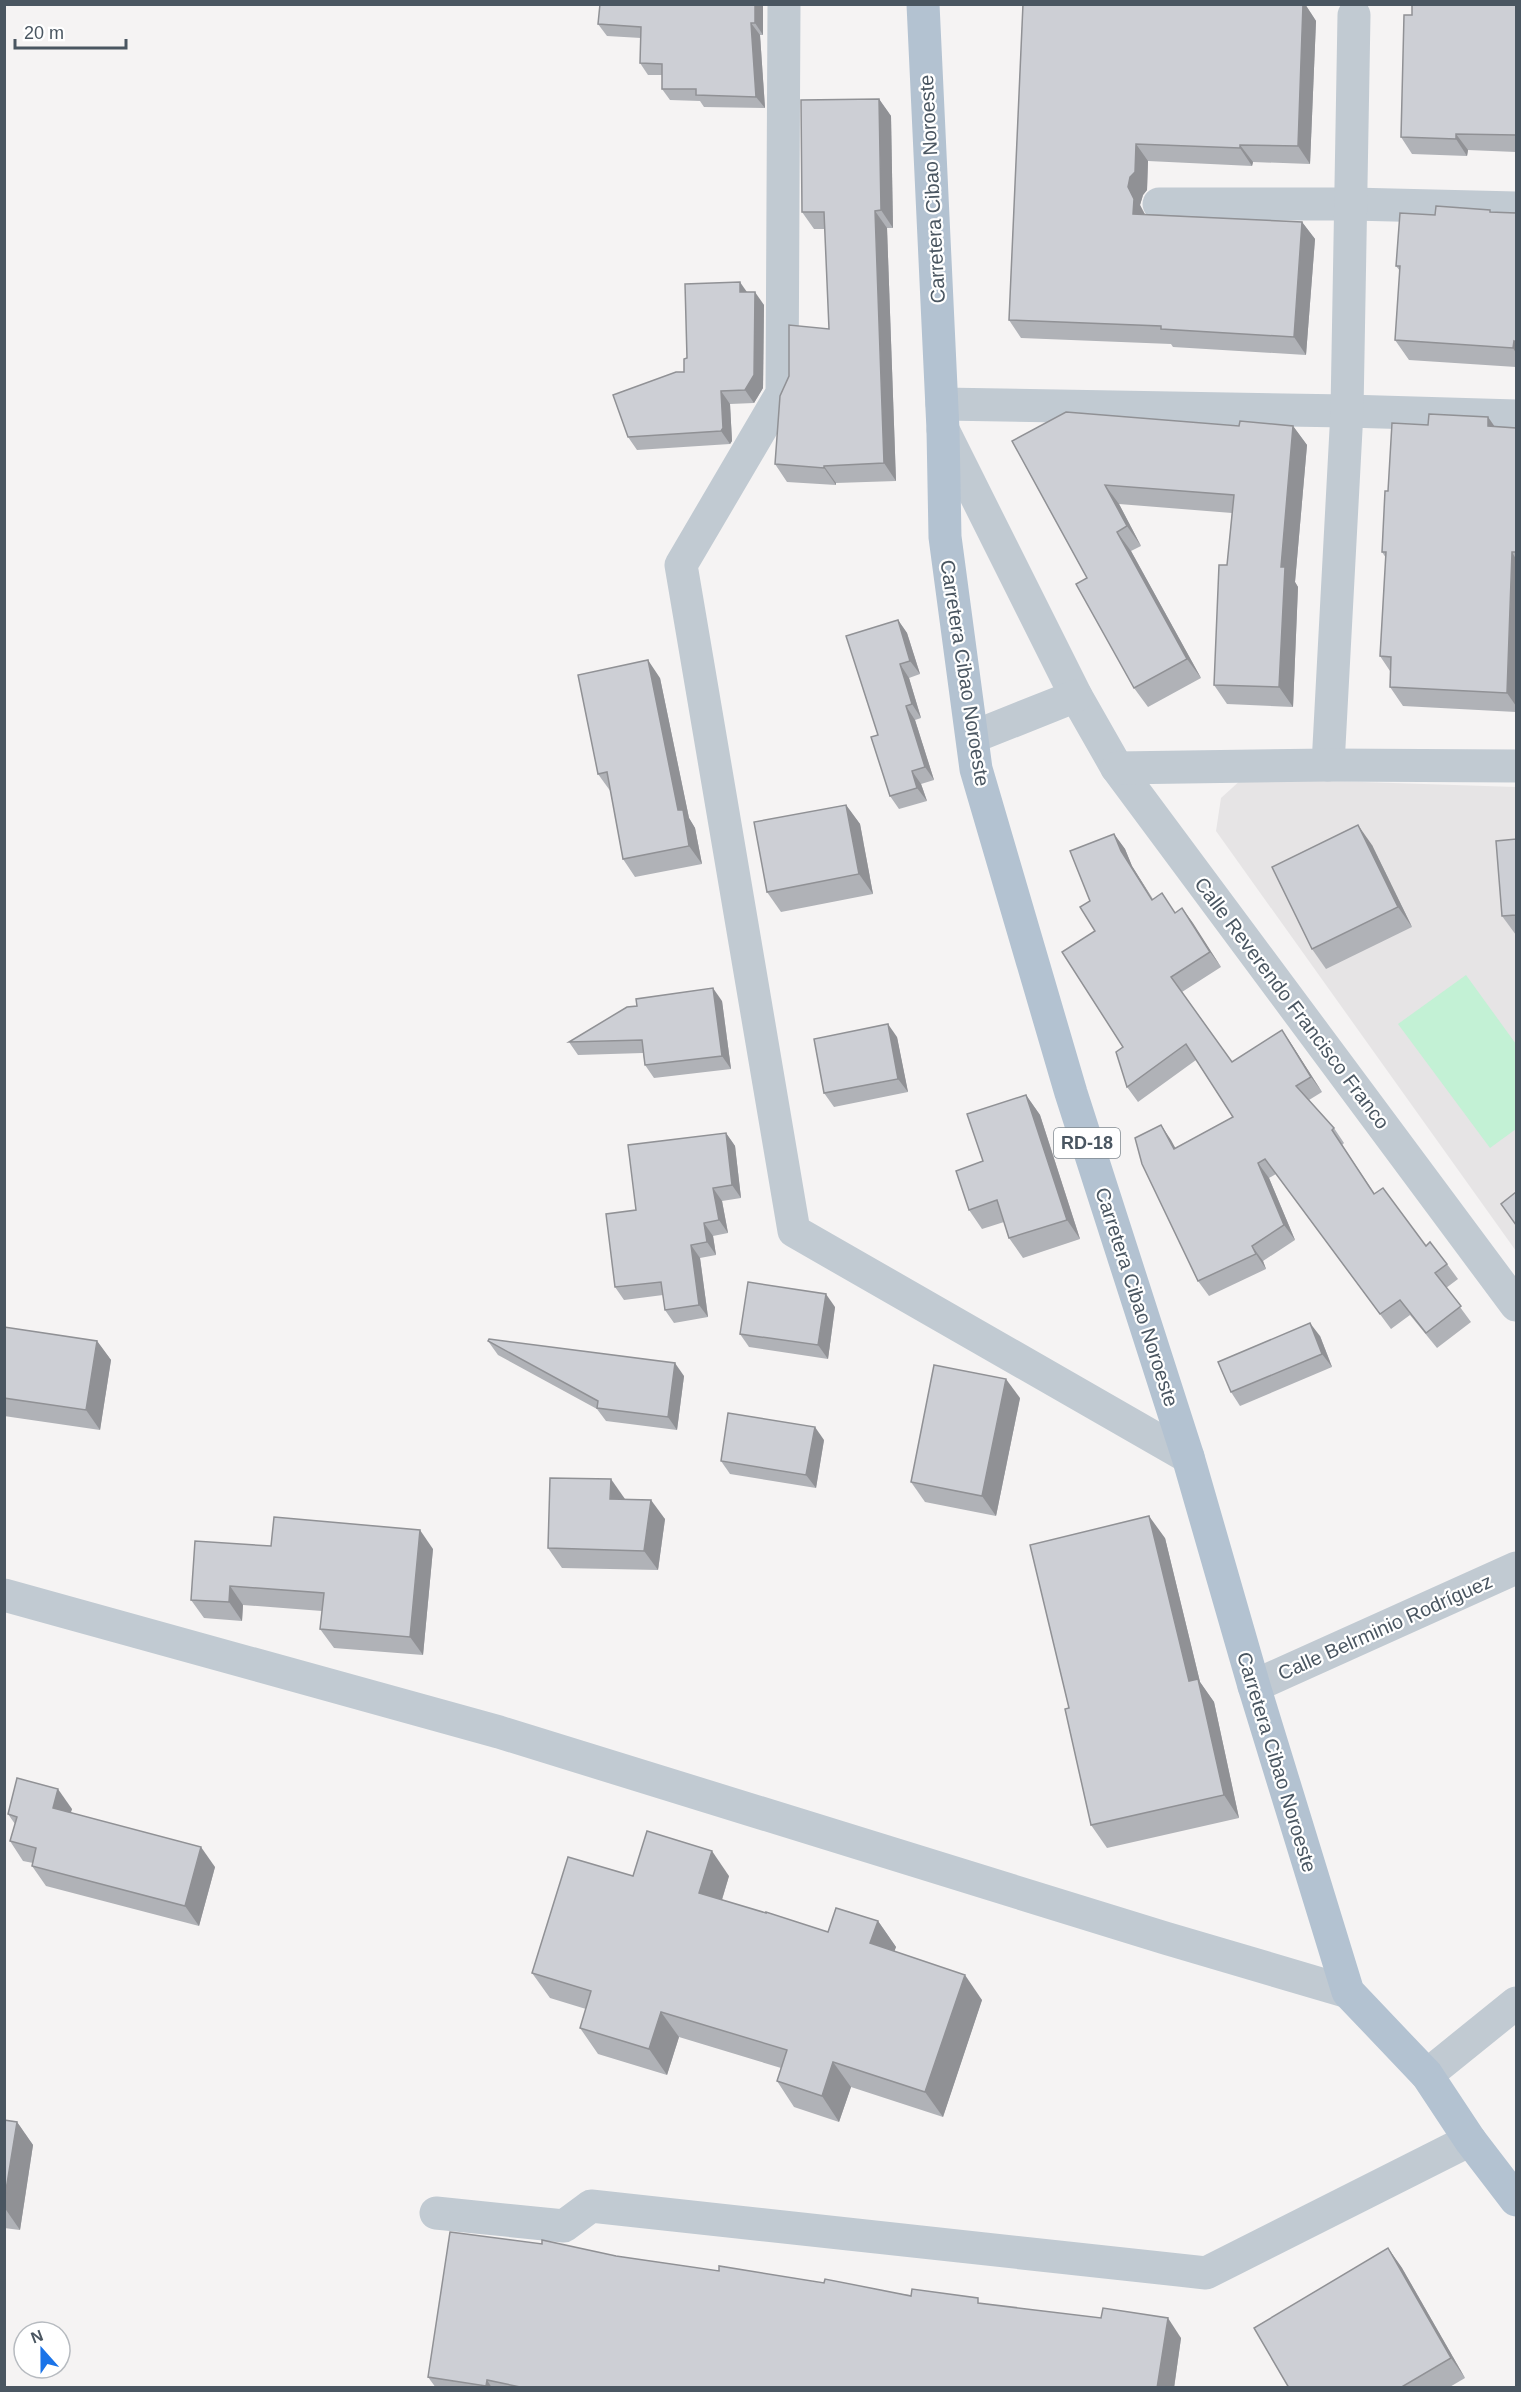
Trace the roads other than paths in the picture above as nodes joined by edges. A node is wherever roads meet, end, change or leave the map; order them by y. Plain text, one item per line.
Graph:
1 (784, 4) edge
2 (923, 4) edge
3 (1354, 15) dead end
4 (1159, 204) dead end
5 (1352, 204) junction
6 (1516, 208) edge
7 (1347, 411) junction
8 (1516, 416) edge
9 (942, 417) junction
10 (1076, 696) junction
11 (973, 737) junction
12 (1328, 765) junction
13 (1516, 766) edge
14 (1117, 768) junction
15 (1516, 1305) edge
16 (1188, 1456) junction
17 (1516, 1568) edge
18 (4, 1595) edge
19 (1254, 1686) junction
20 (1348, 1992) junction
21 (1516, 2003) edge
22 (1427, 2075) junction
23 (1470, 2140) junction
24 (1516, 2200) edge
25 (436, 2213) dead end

1 - 16 street
2 - 9 main road, Carretera Cibao Noroeste / RD-18
3 - 5 street
4 - 5 street
5 - 6 street
5 - 7 street
7 - 8 street
7 - 9 street
7 - 12 street
9 - 10 street, Calle Reverendo Francisco Franco
9 - 11 main road, Carretera Cibao Noroeste / RD-18
10 - 11 street
10 - 14 street, Calle Reverendo Francisco Franco
11 - 16 main road, Carretera Cibao Noroeste / RD-18
12 - 13 street
12 - 14 street
14 - 15 street, Calle Reverendo Francisco Franco
16 - 19 main road, Carretera Cibao Noroeste / RD-18
17 - 19 street, Calle Belrminio Rodríguez
18 - 20 street
19 - 20 main road, Carretera Cibao Noroeste / RD-18
20 - 22 main road, Carretera Cibao Noroeste / RD-18
21 - 22 street
22 - 23 main road, Carretera Cibao Noroeste / RD-18
23 - 24 main road, Carretera Cibao Noroeste / RD-18
23 - 25 street

